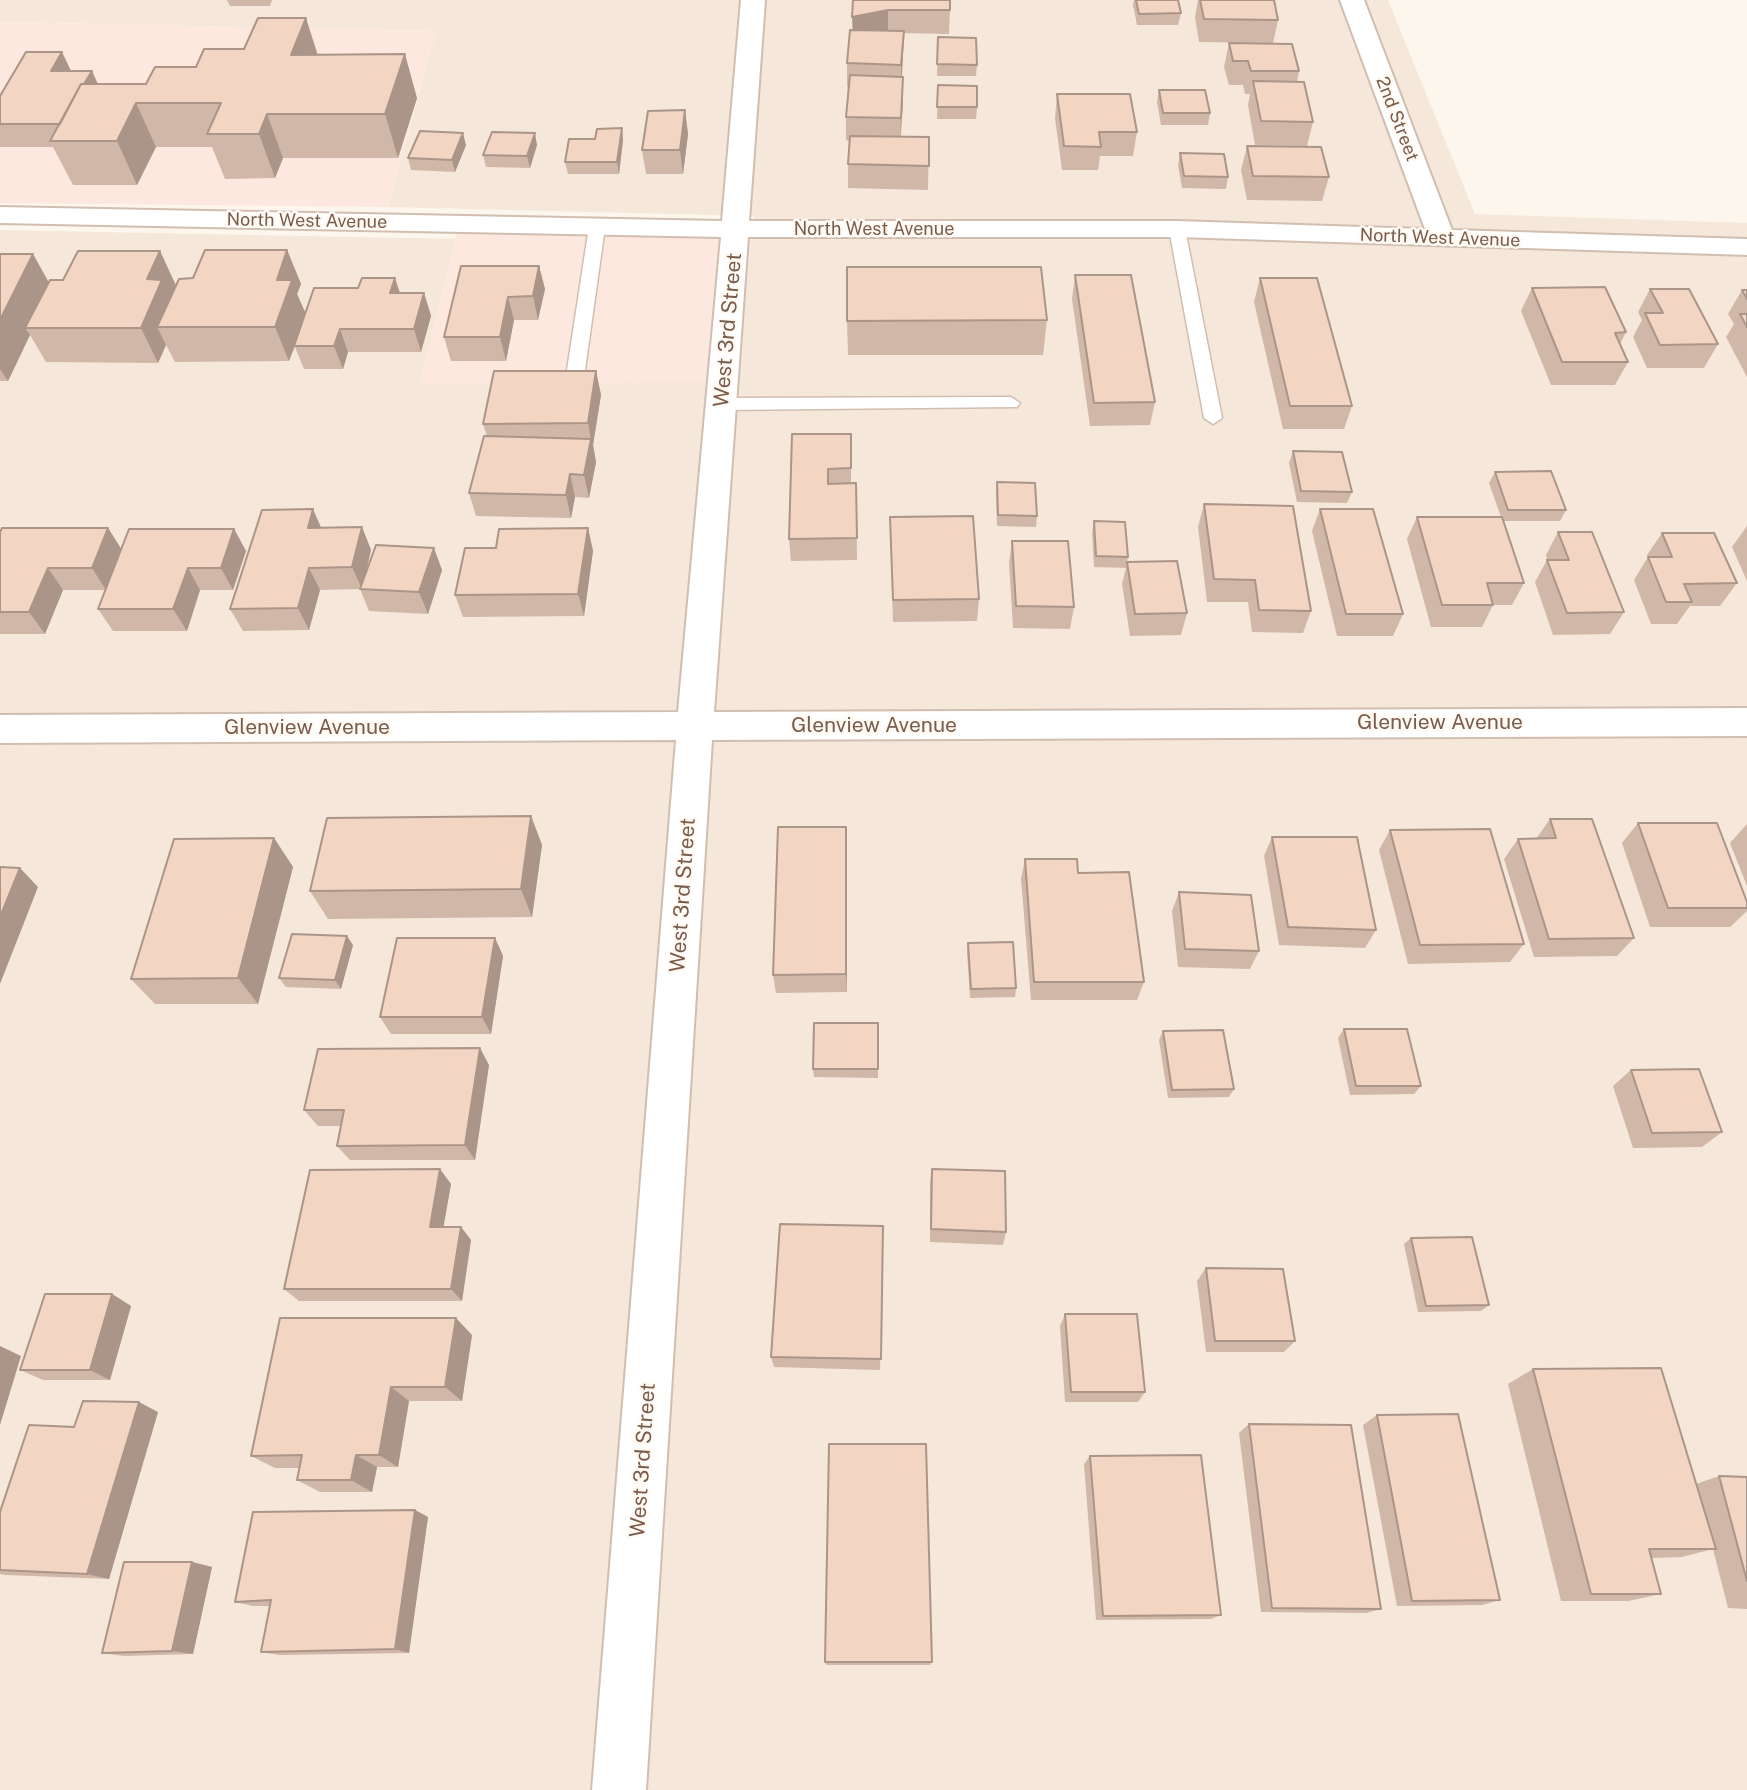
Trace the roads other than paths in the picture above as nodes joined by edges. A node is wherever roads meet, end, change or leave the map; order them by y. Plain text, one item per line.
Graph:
1 (753, 0) edge
2 (1352, 0) edge
3 (0, 215) edge
4 (597, 226) junction
5 (737, 229) junction
6 (1177, 229) junction
7 (1442, 239) junction
8 (1747, 247) edge
9 (576, 370) edge
10 (1011, 403) dead end
11 (721, 404) junction
12 (1213, 418) dead end
13 (1747, 722) edge
14 (695, 726) junction
15 (0, 729) edge
16 (619, 1790) edge

1 - 5 street, West 3rd Street
2 - 7 street, 2nd Street
3 - 4 street, North West Avenue
4 - 5 street, North West Avenue
4 - 9 lane
5 - 6 street, North West Avenue
5 - 11 street, West 3rd Street
6 - 7 street, North West Avenue
6 - 12 lane
7 - 8 street, North West Avenue
10 - 11 lane
11 - 14 street, West 3rd Street
13 - 14 street, Glenview Avenue
14 - 15 street, Glenview Avenue
14 - 16 street, West 3rd Street

